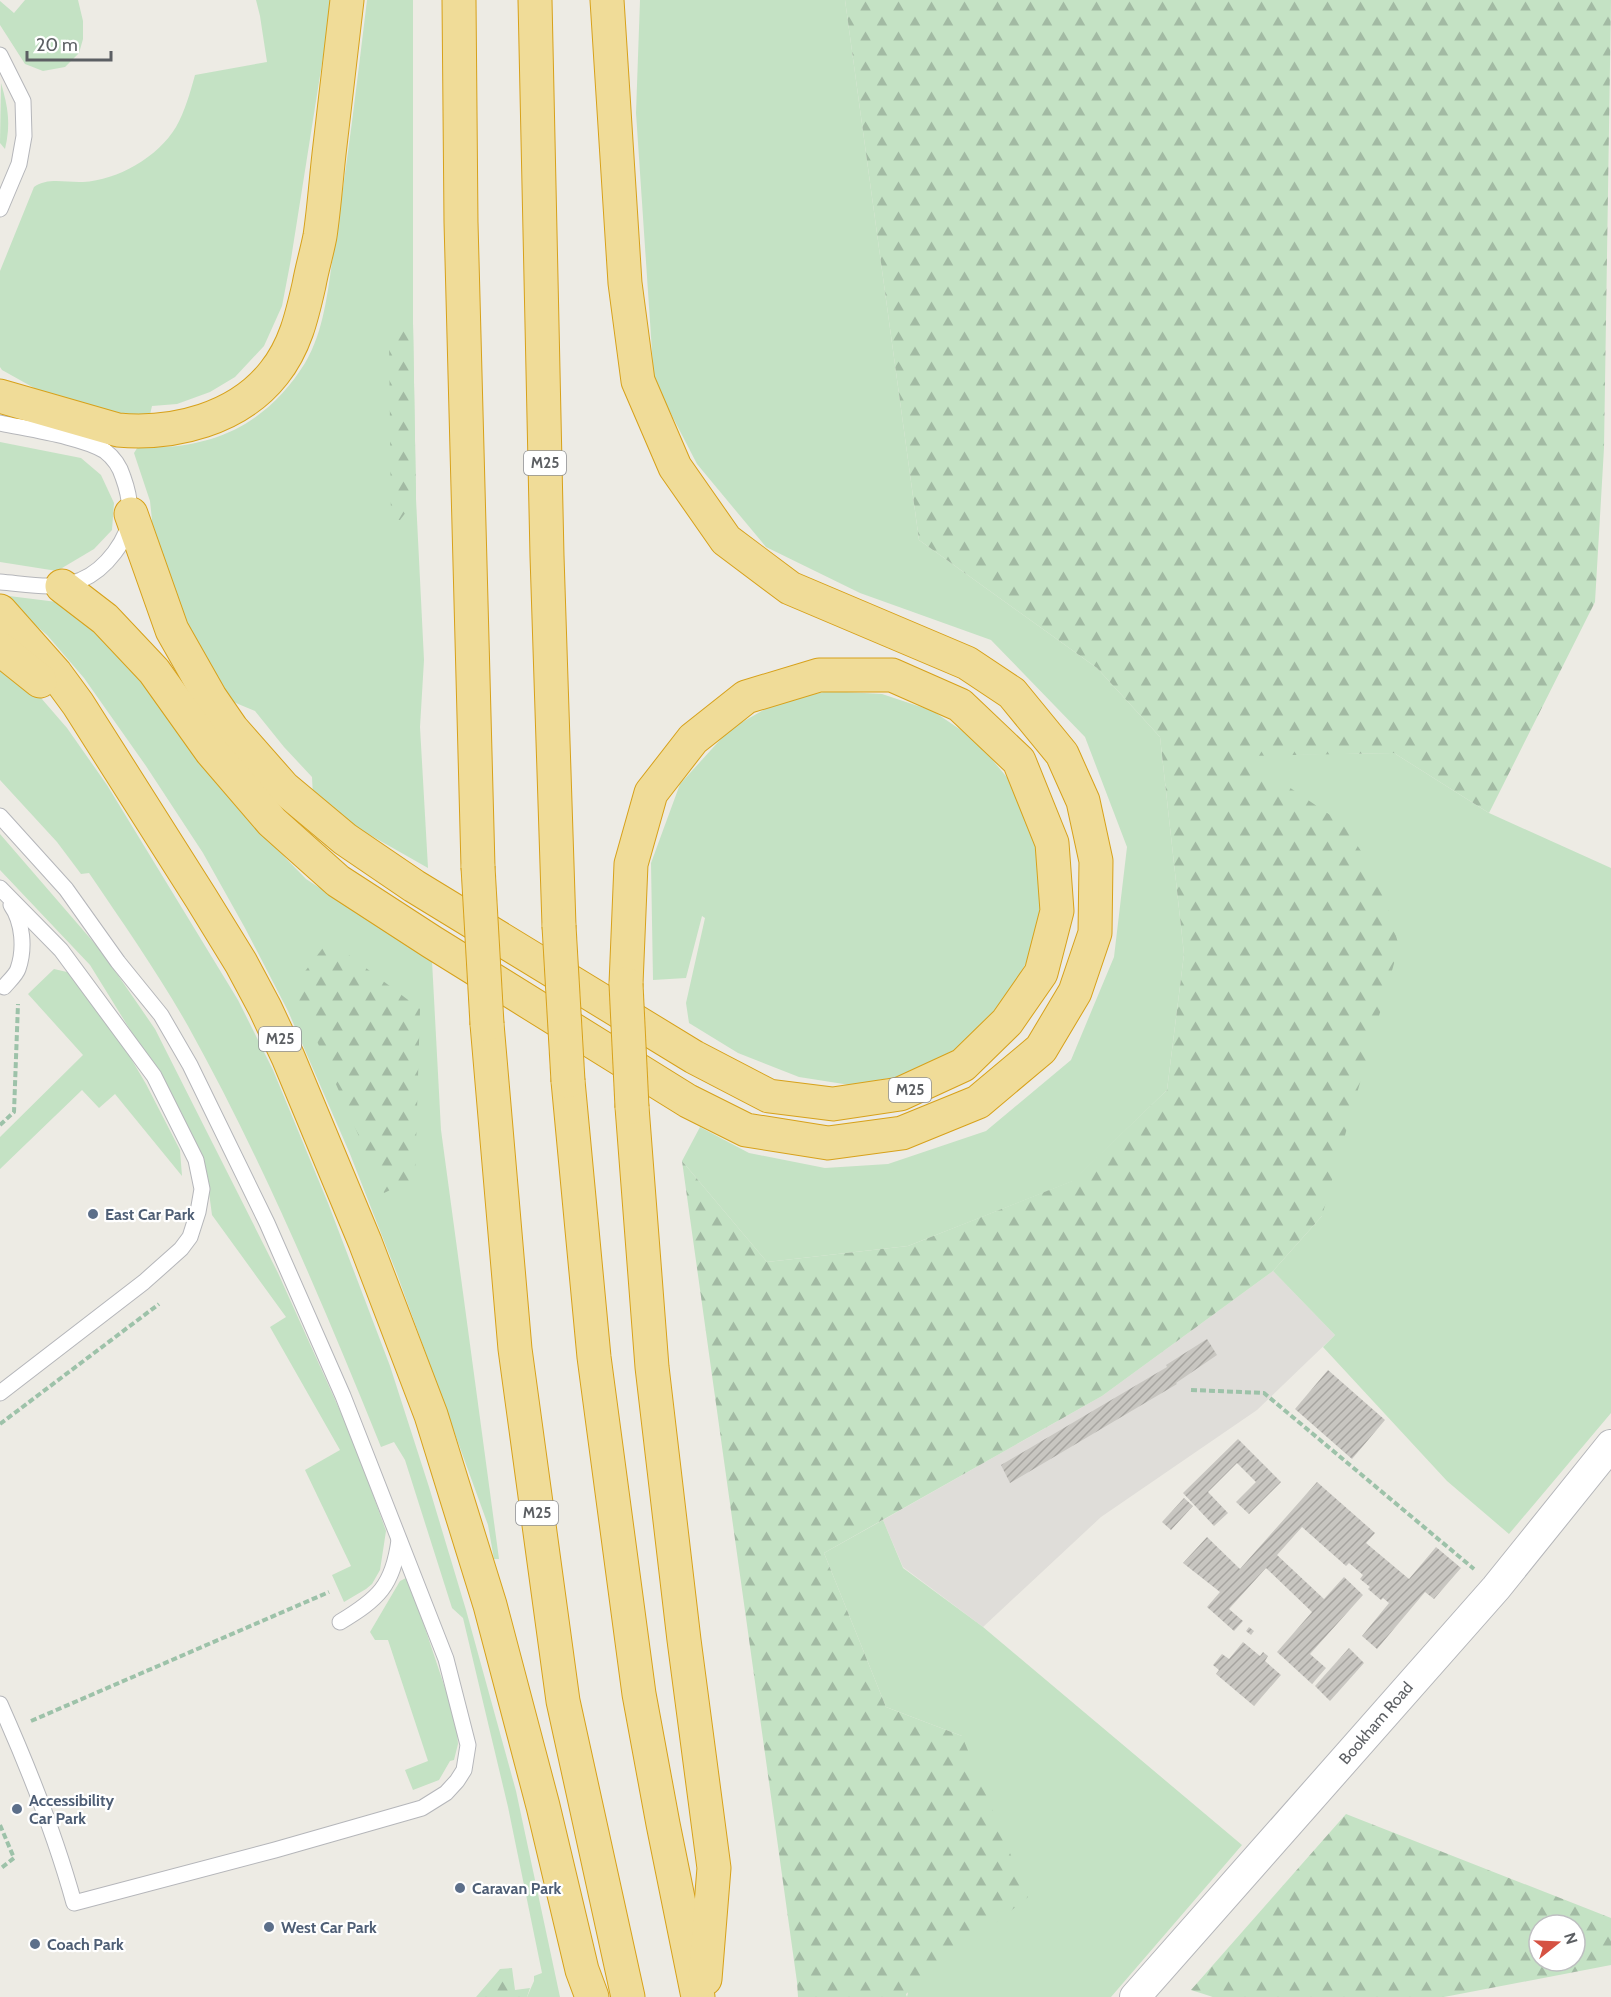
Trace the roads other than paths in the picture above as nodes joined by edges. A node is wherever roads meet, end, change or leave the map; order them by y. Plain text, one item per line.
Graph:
1 (347, 0) edge
2 (459, 0) edge
3 (535, 0) edge
4 (607, 0) edge
5 (0, 55) edge
6 (0, 209) edge
7 (0, 396) edge
8 (0, 423) edge
9 (130, 514) junction
10 (0, 582) edge
11 (62, 586) junction
12 (0, 611) edge
13 (0, 649) edge
14 (102, 744) junction
15 (0, 816) edge
16 (1, 889) edge
17 (4, 987) road end
18 (0, 1393) edge
19 (1611, 1445) edge
20 (399, 1537) junction
21 (340, 1622) dead end
22 (0, 1704) edge
23 (592, 1997) edge
24 (628, 1997) edge
25 (698, 1997) edge
26 (703, 1997) edge
27 (1135, 1997) edge

1 - 7 highway
2 - 24 highway, M25, bridge
3 - 25 highway, M25, bridge
4 - 11 highway, M25
5 - 6 lane
8 - 9 lane
9 - 11 lane
9 - 26 highway, M25, bridge
10 - 11 lane
12 - 14 highway, M25
13 - 14 highway, M25
14 - 23 highway, M25
15 - 20 lane
16 - 17 lane
16 - 18 lane
19 - 27 street, Bookham Road
20 - 21 lane
20 - 22 lane

